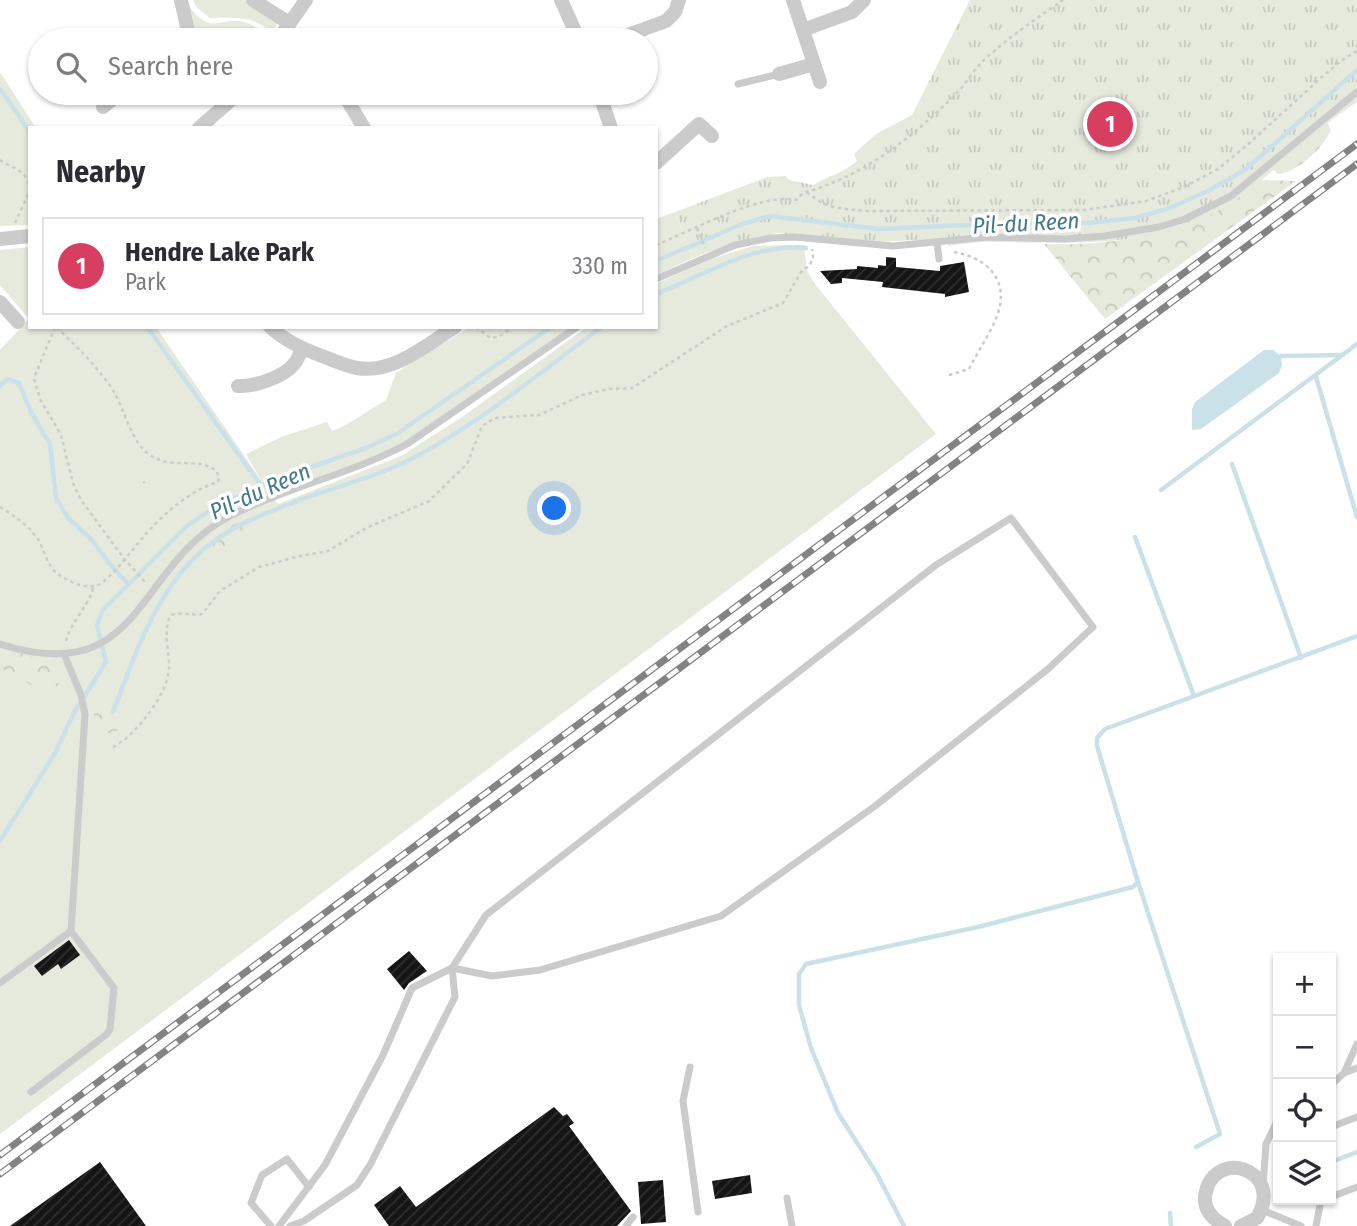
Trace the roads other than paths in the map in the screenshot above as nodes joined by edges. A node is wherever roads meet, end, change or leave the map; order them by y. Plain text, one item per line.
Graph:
1 (181, 0) edge
2 (254, 0) edge
3 (306, 0) edge
4 (561, 0) edge
5 (679, 0) edge
6 (793, 0) edge
7 (863, 0) edge
8 (289, 23) junction
9 (186, 28) edge
10 (286, 28) edge
11 (574, 28) edge
12 (647, 28) edge
13 (803, 30) junction
14 (814, 64) junction
15 (779, 74) joint
16 (820, 82) dead end
17 (738, 83) dead end
18 (1357, 92) edge
19 (225, 105) edge
20 (351, 105) edge
21 (603, 105) edge
22 (201, 126) edge
23 (363, 126) edge
24 (610, 126) edge
25 (712, 136) dead end
26 (658, 161) edge
27 (28, 236) edge
28 (0, 239) edge
29 (937, 242) junction
30 (938, 256) road end
31 (658, 278) edge
32 (0, 302) edge
33 (18, 322) dead end
34 (273, 329) edge
35 (452, 329) edge
36 (574, 329) edge
37 (302, 348) junction
38 (237, 386) dead end
39 (0, 644) edge
40 (64, 654) junction
41 (71, 931) junction
42 (452, 968) junction
43 (0, 983) edge
44 (1357, 1044) edge
45 (690, 1067) dead end
46 (1357, 1068) edge
47 (1344, 1073) junction
48 (1336, 1080) edge
49 (31, 1092) dead end
50 (1357, 1117) edge
51 (1336, 1125) edge
52 (1273, 1129) edge
53 (309, 1187) junction
54 (1263, 1187) junction
55 (1357, 1187) edge
56 (1336, 1195) edge
57 (787, 1198) dead end
58 (1321, 1205) edge
59 (1262, 1210) junction
60 (698, 1212) dead end
61 (632, 1217) dead end
62 (271, 1226) edge
63 (279, 1226) edge
64 (290, 1226) edge
65 (625, 1226) edge
66 (792, 1226) edge
67 (1224, 1226) edge
68 (1241, 1226) edge
69 (1301, 1226) edge
70 (1316, 1226) edge

1 - 9 street
2 - 8 street
3 - 8 street
4 - 11 street
5 - 12 street
6 - 13 street
7 - 13 street
8 - 10 street
13 - 14 street
14 - 15 street
14 - 16 street
15 - 17 lane
18 - 29 lane
19 - 22 street
20 - 23 street
21 - 24 street
25 - 26 street
27 - 28 street
29 - 30 lane
29 - 31 lane
32 - 33 street
34 - 37 street
35 - 37 street
36 - 40 lane
37 - 38 street
39 - 40 lane
40 - 41 lane
41 - 43 lane
41 - 49 lane
42 - 42 lane
42 - 53 lane
42 - 64 lane
44 - 47 lane
45 - 60 lane
46 - 47 lane
47 - 48 lane
50 - 51 lane
52 - 54 lane
53 - 62 lane
53 - 63 lane
54 - 59 street
54 - 67 street
55 - 56 lane
57 - 66 lane
58 - 70 lane
59 - 68 street
59 - 69 lane
61 - 65 lane

